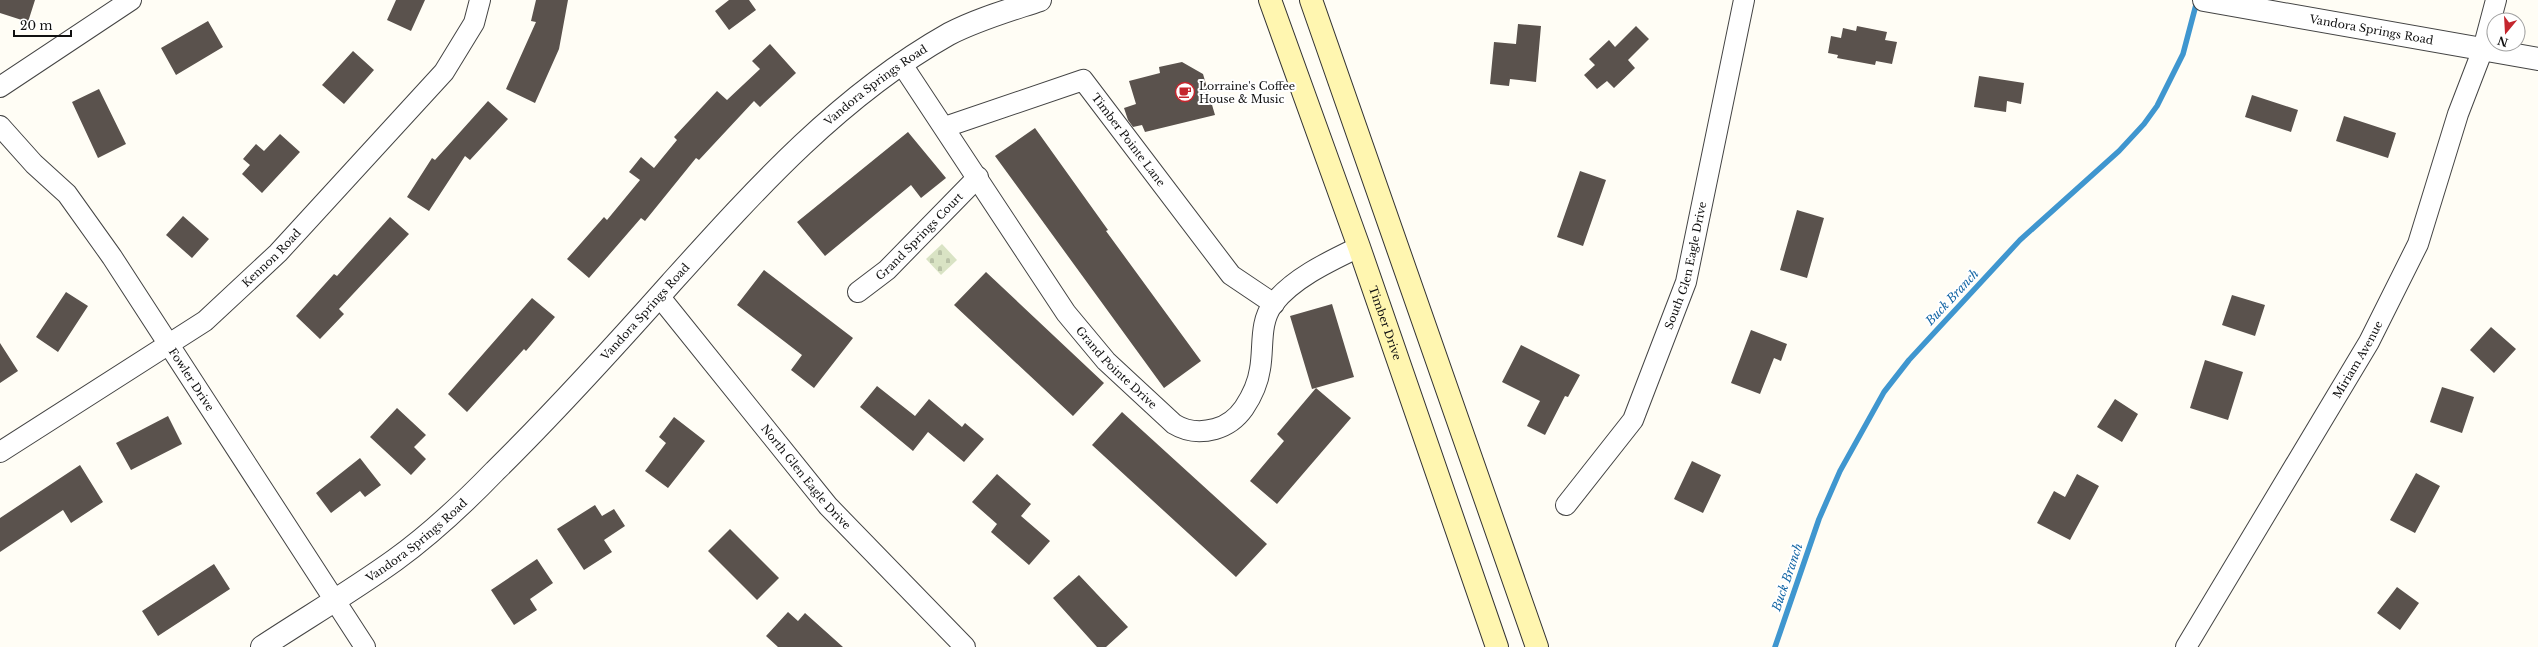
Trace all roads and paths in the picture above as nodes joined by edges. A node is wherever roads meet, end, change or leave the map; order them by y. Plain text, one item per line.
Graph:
1 (131, 0) edge
2 (480, 0) edge
3 (1040, 0) edge
4 (1270, 0) edge
5 (1311, 0) edge
6 (1744, 0) edge
7 (2204, 0) edge
8 (2496, 0) edge
9 (2483, 49) junction
10 (2538, 59) edge
11 (901, 63) junction
12 (0, 87) edge
13 (0, 126) edge
14 (945, 127) junction
15 (978, 177) junction
16 (1359, 247) junction
17 (858, 292) dead end
18 (659, 296) junction
19 (1274, 304) junction
20 (169, 344) junction
21 (0, 452) edge
22 (1566, 505) dead end
23 (334, 600) junction
24 (262, 647) edge
25 (365, 647) edge
26 (965, 647) edge
27 (1497, 647) edge
28 (1537, 647) edge
29 (2186, 647) edge

1 - 12 street
2 - 20 street, Kennon Road
3 - 11 street, Vandora Springs Road
4 - 16 main road, Timber Drive
5 - 28 main road
6 - 22 street, South Glen Eagle Drive
7 - 9 street, Vandora Springs Road
8 - 9 street, Miriam Avenue
9 - 10 street, Vandora Springs Road
9 - 29 street, Miriam Avenue
11 - 14 street, Grand Pointe Drive
11 - 18 street, Vandora Springs Road
13 - 20 street, Fowler Drive
14 - 15 street, Grand Pointe Drive
14 - 19 street, Timber Pointe Lane
15 - 17 street, Grand Springs Court
15 - 19 street, Grand Pointe Drive
16 - 19 street, Grand Pointe Drive
16 - 27 main road, Timber Drive
18 - 23 street, Vandora Springs Road
18 - 26 street, North Glen Eagle Drive
20 - 21 street, Kennon Road
20 - 23 street, Fowler Drive
23 - 24 street, Vandora Springs Road
23 - 25 street, Fowler Drive

